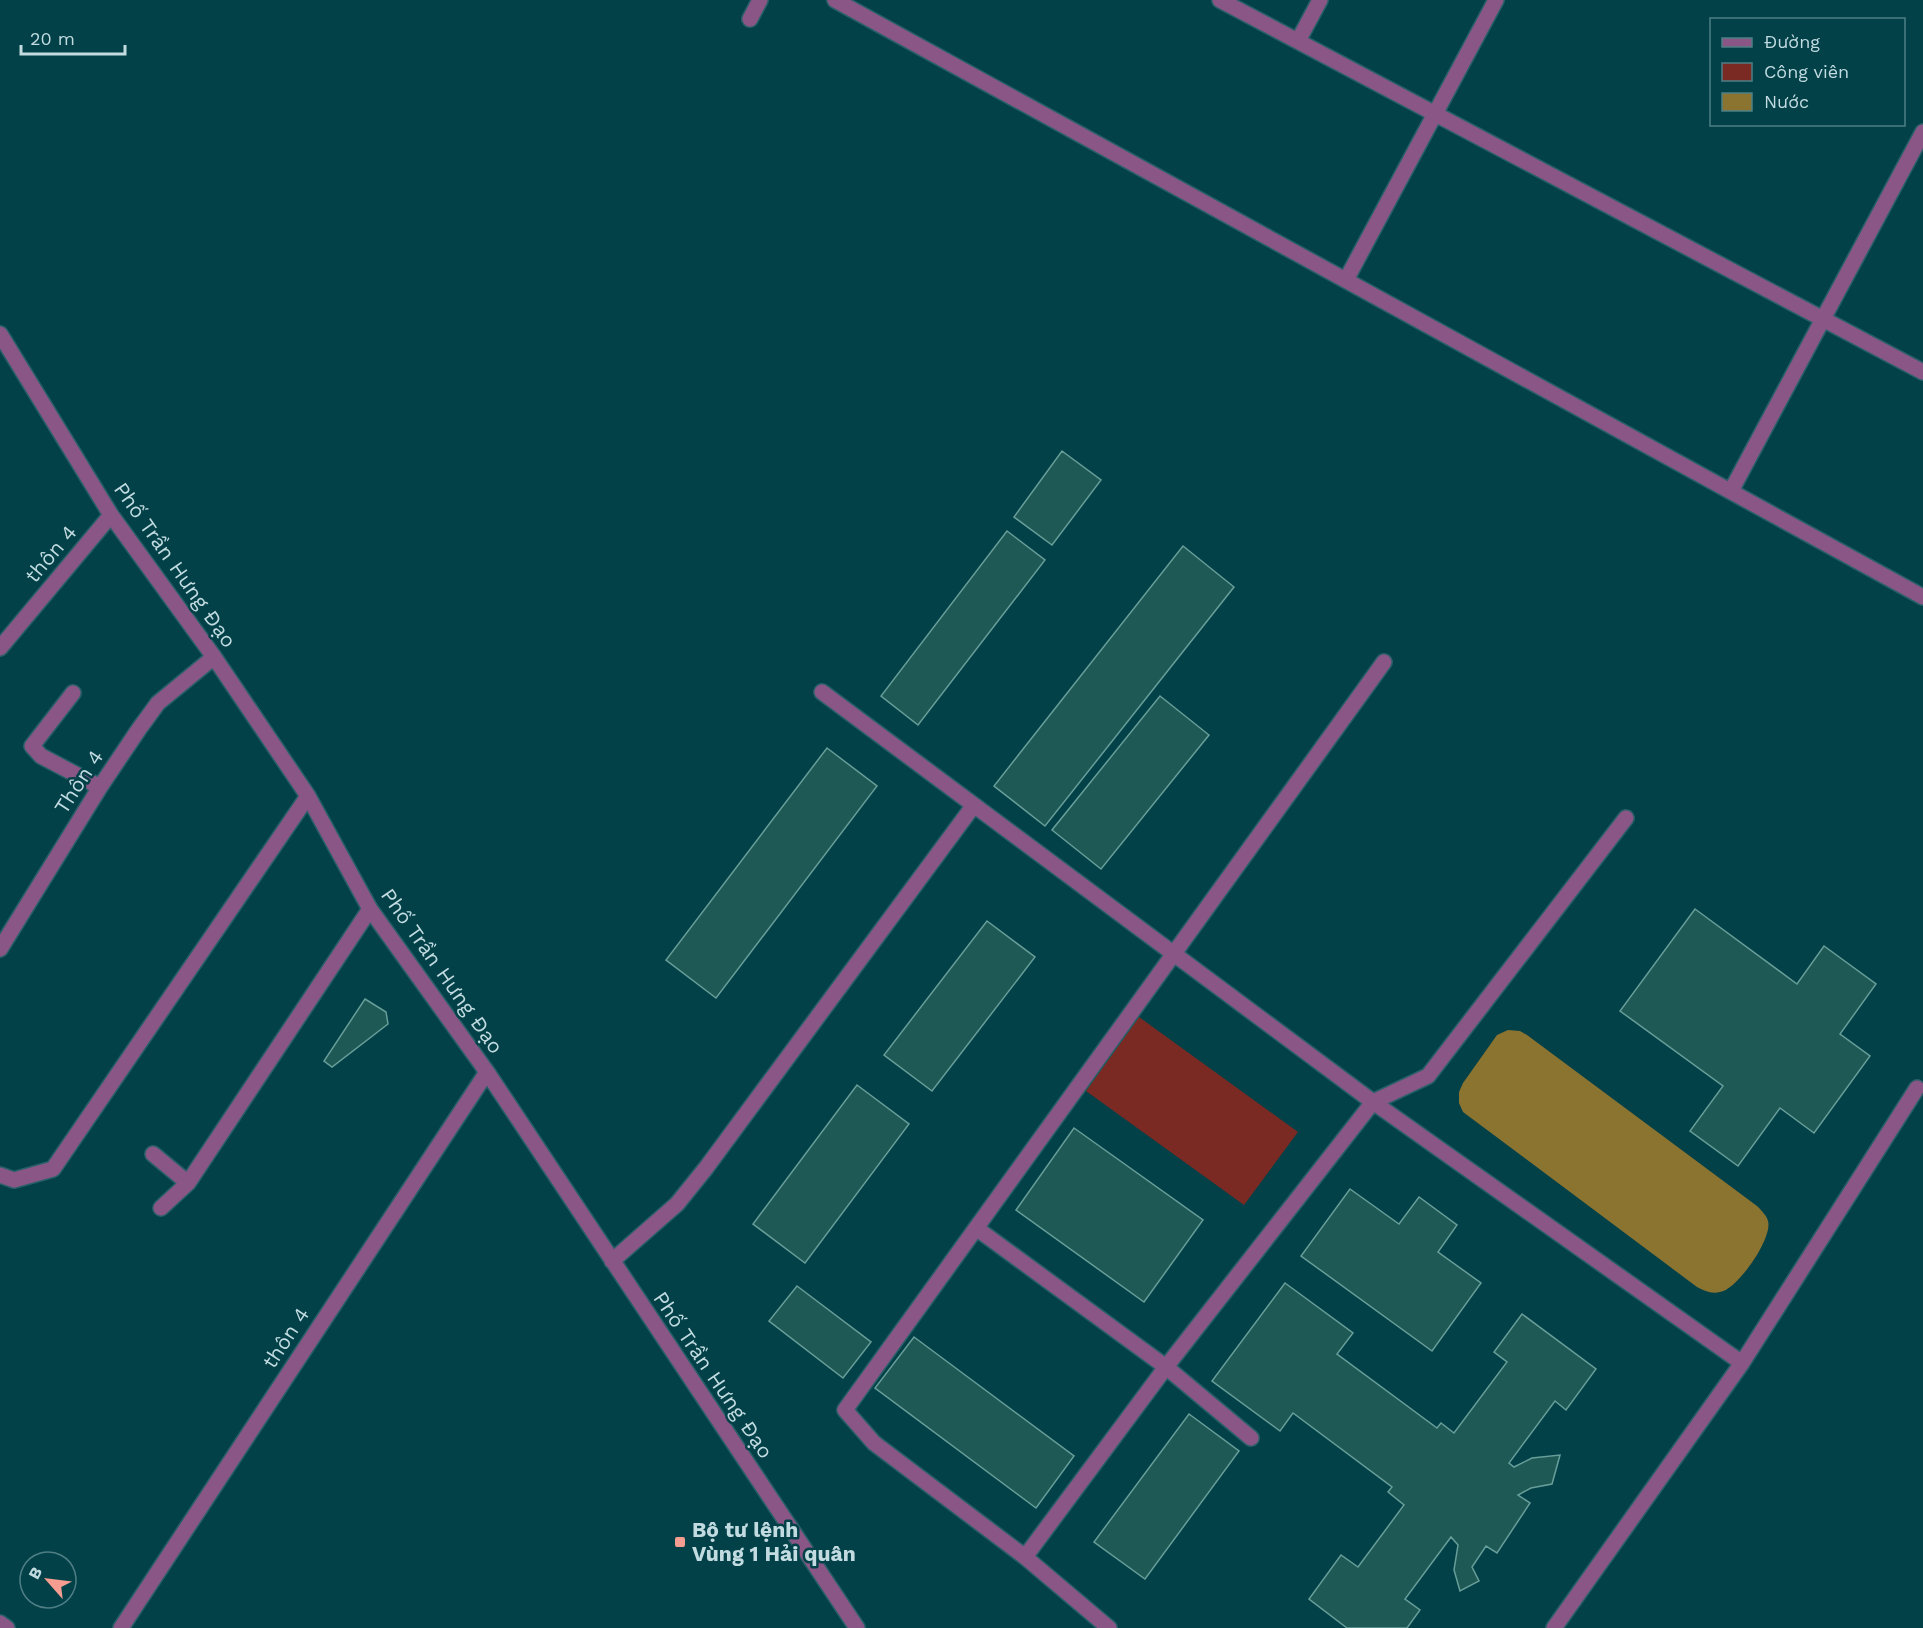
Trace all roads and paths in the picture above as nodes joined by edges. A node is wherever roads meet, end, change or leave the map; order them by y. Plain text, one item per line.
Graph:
1 (760, 0) edge
2 (835, 0) edge
3 (1220, 0) edge
4 (1320, 0) edge
5 (1496, 0) edge
6 (750, 19) dead end
7 (1298, 41) junction
8 (1435, 113) junction
9 (1923, 132) edge
10 (1346, 280) junction
11 (1822, 319) junction
12 (0, 334) edge
13 (1923, 372) edge
14 (1731, 491) junction
15 (111, 515) junction
16 (1923, 597) edge
17 (0, 648) edge
18 (214, 657) junction
19 (1384, 663) dead end
20 (822, 692) dead end
21 (73, 693) dead end
22 (100, 787) junction
23 (308, 796) junction
24 (974, 805) junction
25 (1626, 818) dead end
26 (370, 909) junction
27 (0, 949) edge
28 (1173, 954) junction
29 (487, 1072) junction
30 (1917, 1088) dead end
31 (1373, 1102) junction
32 (153, 1154) dead end
33 (0, 1175) edge
34 (188, 1183) junction
35 (162, 1208) dead end
36 (976, 1228) junction
37 (612, 1261) junction
38 (1742, 1363) junction
39 (1166, 1367) junction
40 (1251, 1438) dead end
41 (1025, 1557) junction
42 (0, 1623) edge
43 (7, 1628) edge
44 (121, 1628) edge
45 (857, 1628) edge
46 (1109, 1628) edge
47 (1554, 1628) edge

1 - 6 street
2 - 10 street
3 - 7 street
4 - 7 street
5 - 8 street
7 - 8 street
8 - 10 street
8 - 11 street
9 - 11 street
10 - 14 street
11 - 13 street
11 - 14 street
12 - 15 street, Phố Trần Hưng Đạo
14 - 16 street
15 - 17 street, thôn 4
15 - 18 street, Phố Trần Hưng Đạo
18 - 22 street, Thôn 4
18 - 23 street, Phố Trần Hưng Đạo
19 - 28 street
20 - 24 street
21 - 22 street
22 - 27 street, Thôn 4
23 - 26 street, Phố Trần Hưng Đạo
23 - 33 street
24 - 28 street
24 - 37 street
25 - 31 street
26 - 29 street, Phố Trần Hưng Đạo
26 - 34 street
28 - 31 street
28 - 36 street
29 - 37 street, Phố Trần Hưng Đạo
29 - 44 street, thôn 4
30 - 38 street
31 - 38 street
31 - 39 street
32 - 34 street
34 - 35 street
36 - 39 street
36 - 41 street
37 - 45 street, Phố Trần Hưng Đạo
38 - 47 street
39 - 40 street
39 - 41 street
41 - 46 street
42 - 43 street

